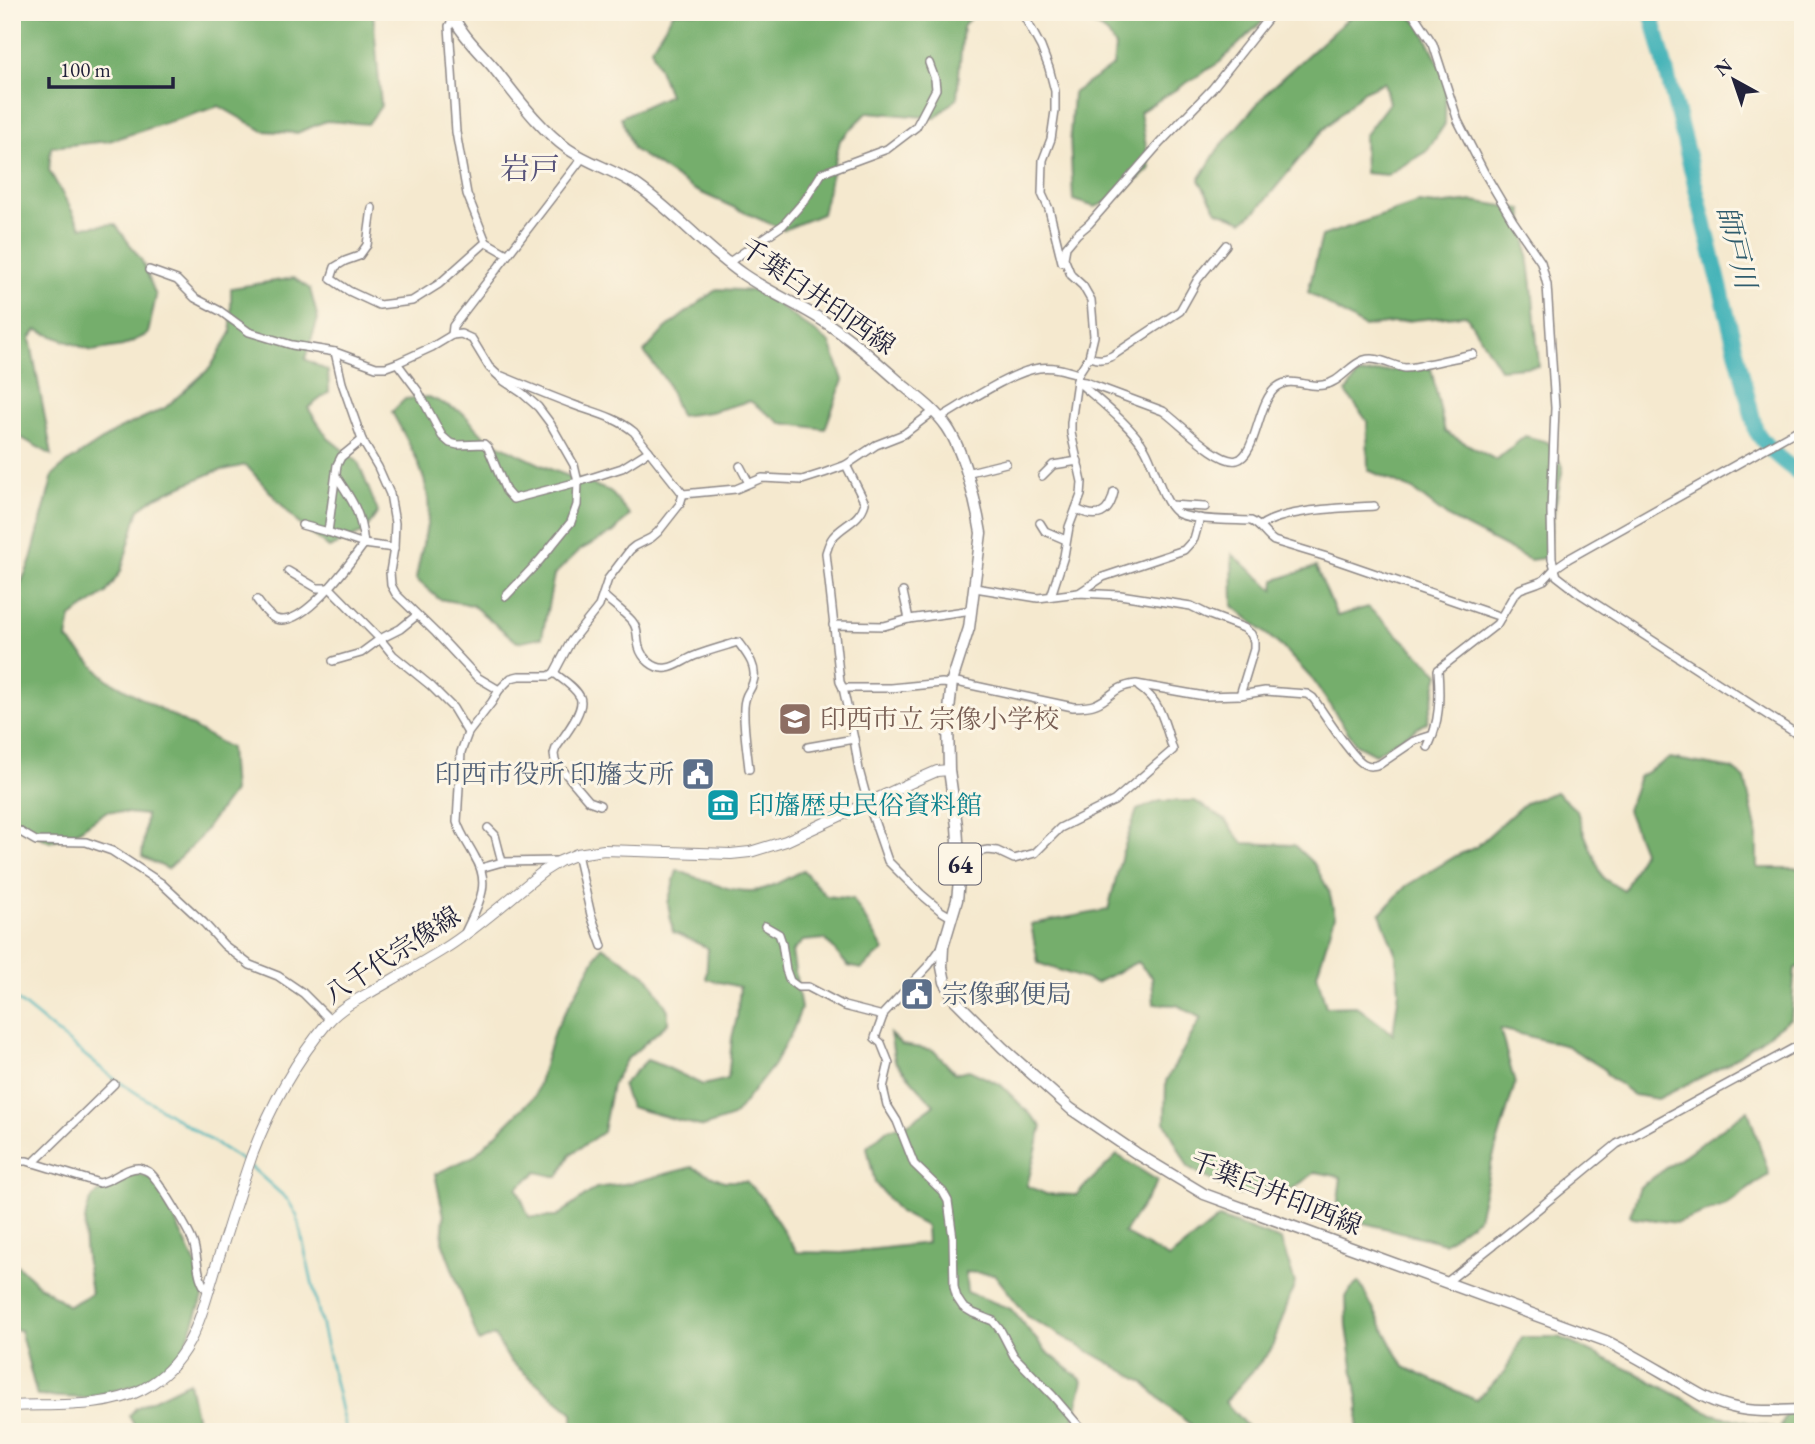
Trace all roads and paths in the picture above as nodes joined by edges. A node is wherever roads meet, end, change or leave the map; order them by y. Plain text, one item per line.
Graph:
1 (1022, 12) edge
2 (1273, 12) edge
3 (1410, 12) edge
4 (453, 16) edge
5 (929, 63) dead end
6 (583, 157) junction
7 (372, 208) dead end
8 (486, 242) junction
9 (1226, 246) dead end
10 (507, 254) junction
11 (728, 263) junction
12 (1067, 268) junction
13 (149, 270) dead end
14 (452, 335) junction
15 (335, 352) junction
16 (1473, 354) dead end
17 (1089, 357) junction
18 (397, 363) junction
19 (496, 374) junction
20 (1077, 377) junction
21 (937, 415) junction
22 (1803, 427) edge
23 (362, 440) junction
24 (649, 451) junction
25 (1078, 461) junction
26 (1006, 463) dead end
27 (846, 465) junction
28 (740, 466) dead end
29 (966, 473) junction
30 (336, 476) junction
31 (1042, 476) dead end
32 (578, 482) junction
33 (749, 484) junction
34 (1114, 492) dead end
35 (683, 494) junction
36 (1170, 505) junction
37 (1374, 506) dead end
38 (1205, 507) dead end
39 (1076, 509) junction
40 (1200, 518) junction
41 (1040, 523) dead end
42 (302, 525) dead end
43 (1260, 526) junction
44 (328, 532) junction
45 (1066, 540) junction
46 (364, 544) junction
47 (394, 548) junction
48 (1555, 568) junction
49 (288, 571) dead end
50 (330, 588) junction
51 (975, 588) junction
52 (903, 592) dead end
53 (1078, 593) junction
54 (603, 595) junction
55 (506, 596) dead end
56 (1051, 596) junction
57 (257, 600) dead end
58 (972, 610) junction
59 (416, 615) junction
60 (1501, 617) junction
61 (909, 620) junction
62 (833, 625) junction
63 (380, 639) junction
64 (333, 661) dead end
65 (554, 673) junction
66 (952, 683) junction
67 (1136, 684) junction
68 (843, 688) junction
69 (499, 690) junction
70 (1240, 695) junction
71 (468, 733) junction
72 (1433, 735) junction
73 (1803, 738) edge
74 (854, 739) junction
75 (808, 747) dead end
76 (1428, 747) dead end
77 (749, 769) dead end
78 (949, 770) junction
79 (868, 803) junction
80 (600, 804) dead end
81 (12, 827) edge
82 (488, 828) dead end
83 (577, 854) junction
84 (960, 855) junction
85 (560, 861) junction
86 (502, 862) junction
87 (481, 868) junction
88 (951, 917) junction
89 (765, 926) dead end
90 (463, 936) junction
91 (602, 946) dead end
92 (943, 947) junction
93 (883, 1016) junction
94 (330, 1020) junction
95 (1803, 1043) edge
96 (114, 1084) dead end
97 (12, 1163) edge
98 (33, 1163) junction
99 (1447, 1282) junction
100 (208, 1291) junction
101 (12, 1406) edge
102 (1803, 1410) edge
103 (1084, 1432) edge

1 - 12 street
2 - 12 street
3 - 48 street
4 - 6 main road, 千葉臼井印西線 / 64
4 - 8 street
5 - 11 street
6 - 10 street
6 - 11 main road, 千葉臼井印西線 / 64
7 - 8 street
8 - 10 street
9 - 17 street
10 - 14 street
11 - 21 main road, 千葉臼井印西線 / 64
12 - 17 street
13 - 15 street
14 - 18 street
14 - 19 street
15 - 18 street
15 - 23 street
16 - 20 street
17 - 20 street
18 - 32 street
19 - 24 street
19 - 32 street
20 - 21 street
20 - 25 street
20 - 36 street
21 - 27 street
21 - 29 main road, 千葉臼井印西線 / 64
22 - 48 street
23 - 30 street
23 - 47 street
24 - 32 street
24 - 35 street
25 - 31 street
25 - 39 street
26 - 29 street
27 - 33 street
27 - 62 street
28 - 33 street
29 - 51 main road, 千葉臼井印西線 / 64
30 - 44 street
30 - 46 street
32 - 55 street
33 - 35 street
34 - 39 street
35 - 54 street
36 - 38 street
36 - 40 street
37 - 43 street
39 - 45 street
40 - 43 street
40 - 53 street
41 - 45 street
42 - 44 street
43 - 60 street
44 - 46 street
45 - 56 street
46 - 47 street
46 - 50 street
47 - 59 street
48 - 60 street
48 - 73 street
49 - 50 street
50 - 57 street
50 - 63 street
51 - 56 street
51 - 58 main road, 千葉臼井印西線 / 64
52 - 61 street
53 - 56 street
53 - 70 street
54 - 65 street
54 - 77 street
58 - 61 street
58 - 66 main road, 千葉臼井印西線 / 64
59 - 63 street
59 - 69 street
60 - 72 street
61 - 62 street
62 - 68 street
63 - 64 street
63 - 71 street
65 - 69 street
65 - 80 street
66 - 67 street
66 - 68 street
66 - 78 main road, 千葉臼井印西線 / 64
67 - 70 street
67 - 84 street
68 - 74 street
69 - 71 street
70 - 72 street
71 - 87 street
72 - 76 street
74 - 75 street
74 - 79 street
78 - 79 main road, 八千代宗像線
78 - 84 main road, 千葉臼井印西線 / 64
79 - 83 main road, 八千代宗像線
79 - 88 street
81 - 94 street
82 - 86 street
83 - 85 main road, 八千代宗像線
83 - 91 street
84 - 88 main road, 千葉臼井印西線 / 64
85 - 86 street
85 - 90 main road, 八千代宗像線
86 - 87 street
87 - 90 street
88 - 92 main road, 千葉臼井印西線 / 64
89 - 93 street
90 - 94 main road, 八千代宗像線
92 - 93 street
92 - 99 main road, 千葉臼井印西線 / 64
93 - 103 street
94 - 100 main road, 八千代宗像線
95 - 99 street
96 - 98 street
97 - 98 street
98 - 100 street
99 - 102 main road, 千葉臼井印西線 / 64
100 - 101 main road, 八千代宗像線

